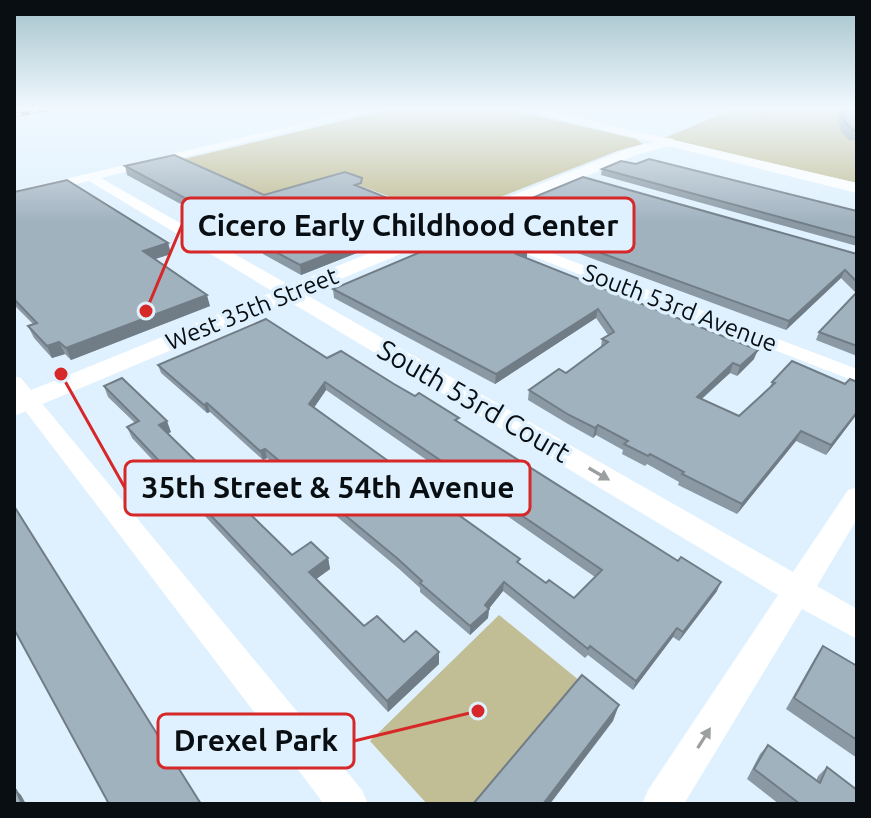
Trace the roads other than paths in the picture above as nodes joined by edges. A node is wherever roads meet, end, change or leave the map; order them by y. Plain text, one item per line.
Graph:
1 (220, 146) edge
2 (653, 146) edge
3 (686, 146) edge
4 (574, 175) junction
5 (91, 177) junction
6 (603, 183) edge
7 (857, 188) edge
8 (14, 195) edge
9 (388, 200) edge
10 (457, 224) junction
11 (290, 293) junction
12 (857, 376) edge
13 (19, 396) edge
14 (857, 497) edge
15 (798, 590) junction
16 (857, 625) edge
17 (348, 804) edge
18 (662, 804) edge

1 - 5 street
2 - 4 street, West 35th Street
3 - 7 main road
4 - 6 street
4 - 10 street, West 35th Street
5 - 8 street
5 - 11 street, South 53rd Court
9 - 10 street, South 53rd Avenue
10 - 11 street, West 35th Street
10 - 12 street, South 53rd Avenue
11 - 13 street, West 35th Street
11 -> 15 street, South 53rd Court
13 - 17 street
14 - 15 street
15 - 16 street, South 53rd Court
18 -> 15 street

